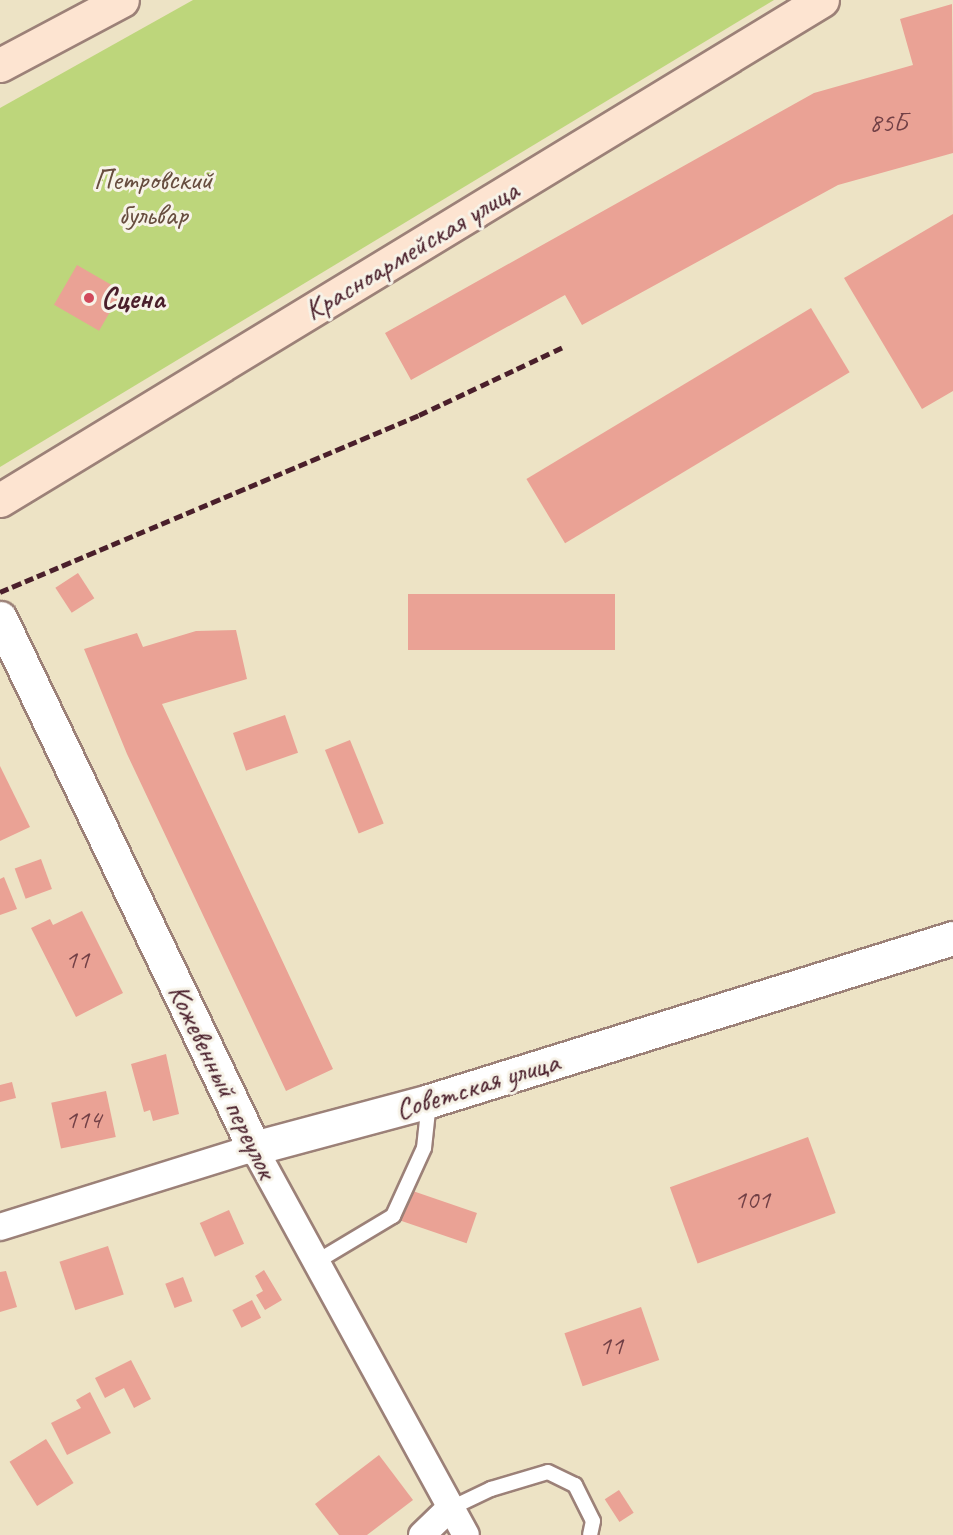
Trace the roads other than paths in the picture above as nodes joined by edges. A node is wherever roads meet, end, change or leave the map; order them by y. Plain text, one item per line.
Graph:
1 (122, 0) edge
2 (822, 0) edge
3 (0, 65) edge
4 (0, 500) edge
5 (4, 637) edge
6 (953, 938) edge
7 (429, 1101) junction
8 (254, 1148) junction
9 (0, 1227) edge
10 (316, 1262) junction
11 (449, 1509) junction
12 (422, 1535) edge
13 (466, 1535) edge
14 (590, 1535) edge

1 - 3 main road
2 - 4 main road, Красноармейская улица
5 - 8 street, Кожевенный переулок
6 - 7 street, Советская улица
7 - 8 street, Советская улица
7 - 10 lane
8 - 9 street, Советская улица
8 - 10 street, Кожевенный переулок
10 - 11 street, Кожевенный переулок
11 - 12 street
11 - 13 street, Кожевенный переулок
11 - 14 lane

